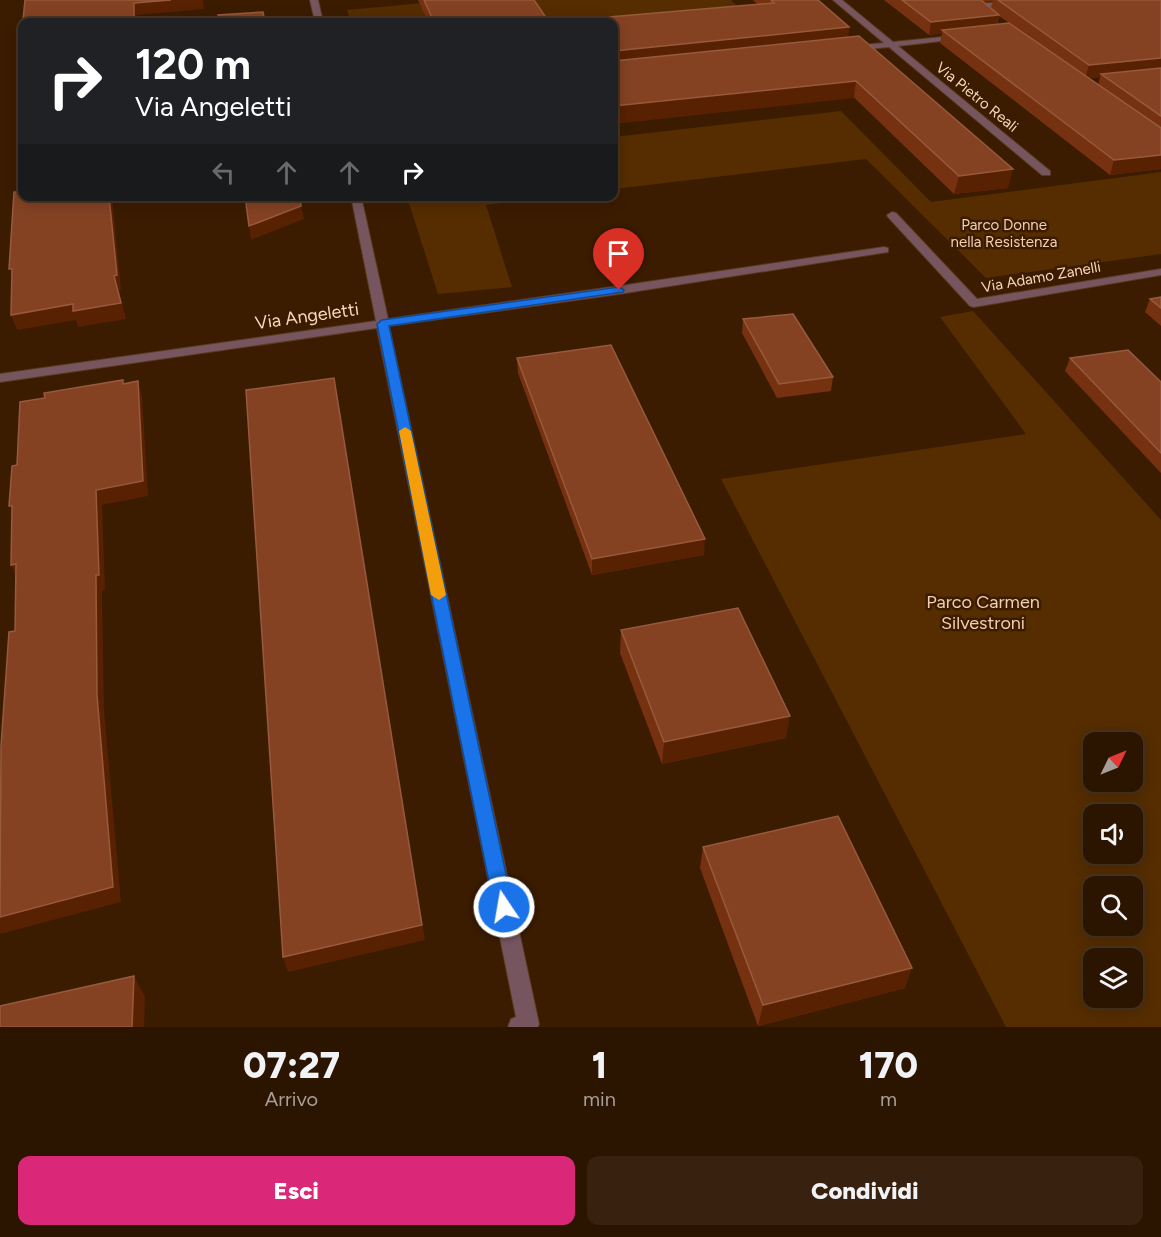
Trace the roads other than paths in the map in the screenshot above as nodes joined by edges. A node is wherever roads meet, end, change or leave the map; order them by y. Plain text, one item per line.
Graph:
1 (314, 0) edge
2 (837, 0) edge
3 (1046, 0) edge
4 (974, 3) edge
5 (318, 18) edge
6 (994, 18) edge
7 (966, 36) edge
8 (889, 45) junction
9 (844, 49) edge
10 (1046, 173) dead end
11 (357, 201) edge
12 (892, 215) dead end
13 (884, 250) dead end
14 (1161, 272) edge
15 (382, 324) junction
16 (0, 378) edge
17 (519, 1027) edge

1 - 5 street
2 - 8 street, Via Pietro Reali
3 - 4 street
4 - 6 street
7 - 8 street, Via Pietro Reali
8 - 9 street, Via Pietro Reali
8 - 10 street, Via Pietro Reali
11 - 15 street
12 - 14 street, Via Adamo Zanelli
13 - 15 street, Via Angeletti
15 - 16 street, Via Angeletti
15 - 17 street

